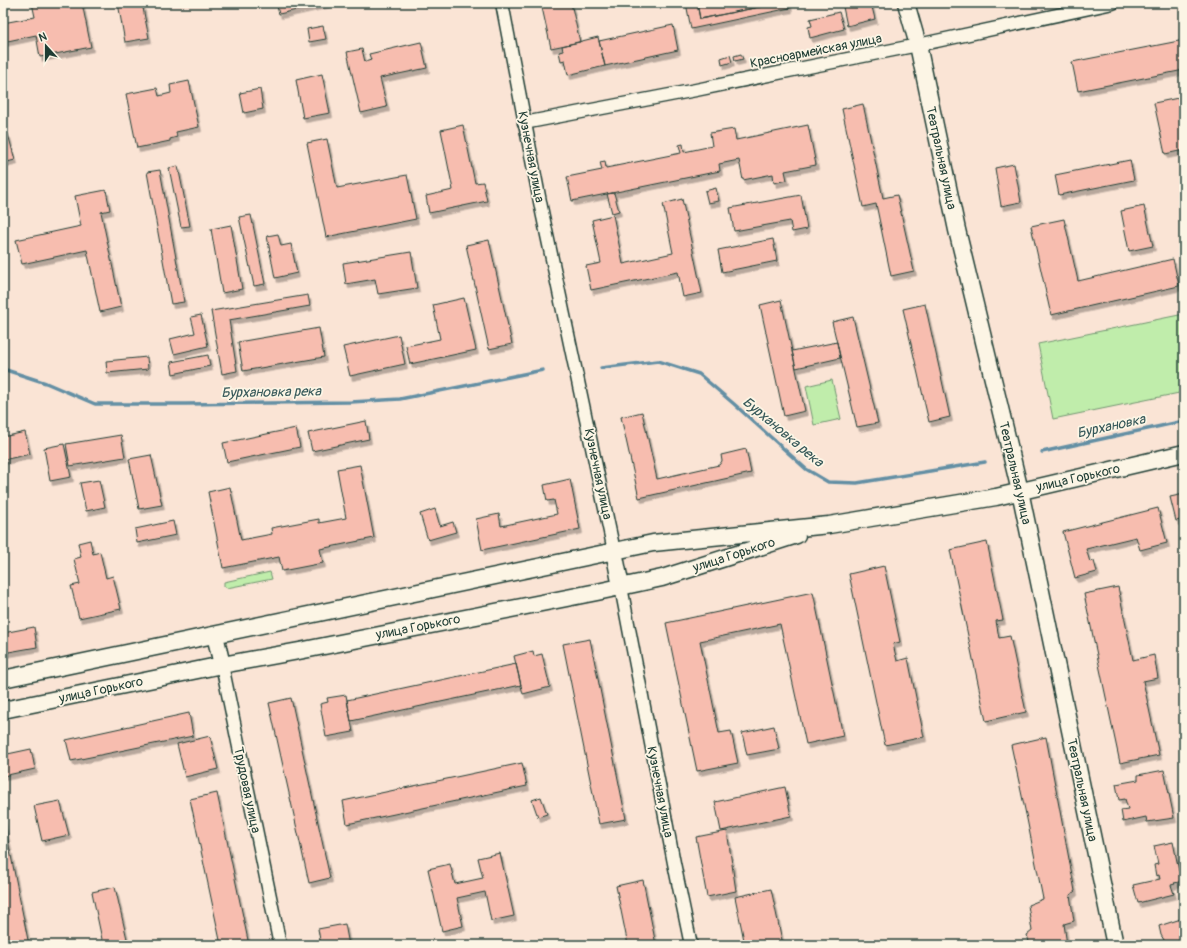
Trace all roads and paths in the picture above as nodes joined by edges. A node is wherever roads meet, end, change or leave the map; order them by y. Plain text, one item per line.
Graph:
1 (502, 3) edge
2 (906, 3) edge
3 (1114, 3) edge
4 (918, 45) junction
5 (524, 123) junction
6 (1184, 453) edge
7 (1020, 492) junction
8 (829, 525) junction
9 (614, 551) junction
10 (621, 587) junction
11 (216, 635) junction
12 (222, 664) junction
13 (3, 679) edge
14 (3, 710) edge
15 (280, 945) edge
16 (691, 945) edge
17 (1114, 945) edge

1 - 5 street, Кузнечная улица
2 - 4 main road, Театральная улица
3 - 4 street, Красноармейская улица
4 - 5 street, Красноармейская улица
4 - 7 main road, Театральная улица
5 - 9 street, Кузнечная улица
6 - 7 main road, улица Горького
7 - 8 main road, улица Горького
7 - 17 main road, Театральная улица
8 - 9 main road, улица Горького
8 - 10 main road, улица Горького
9 - 10 main road, Кузнечная улица
9 - 11 main road, улица Горького
10 - 12 main road, улица Горького
10 - 16 street, Кузнечная улица
11 - 12 main road, Трудовая улица
11 - 13 main road, улица Горького
12 - 14 main road, улица Горького
12 - 15 street, Трудовая улица

